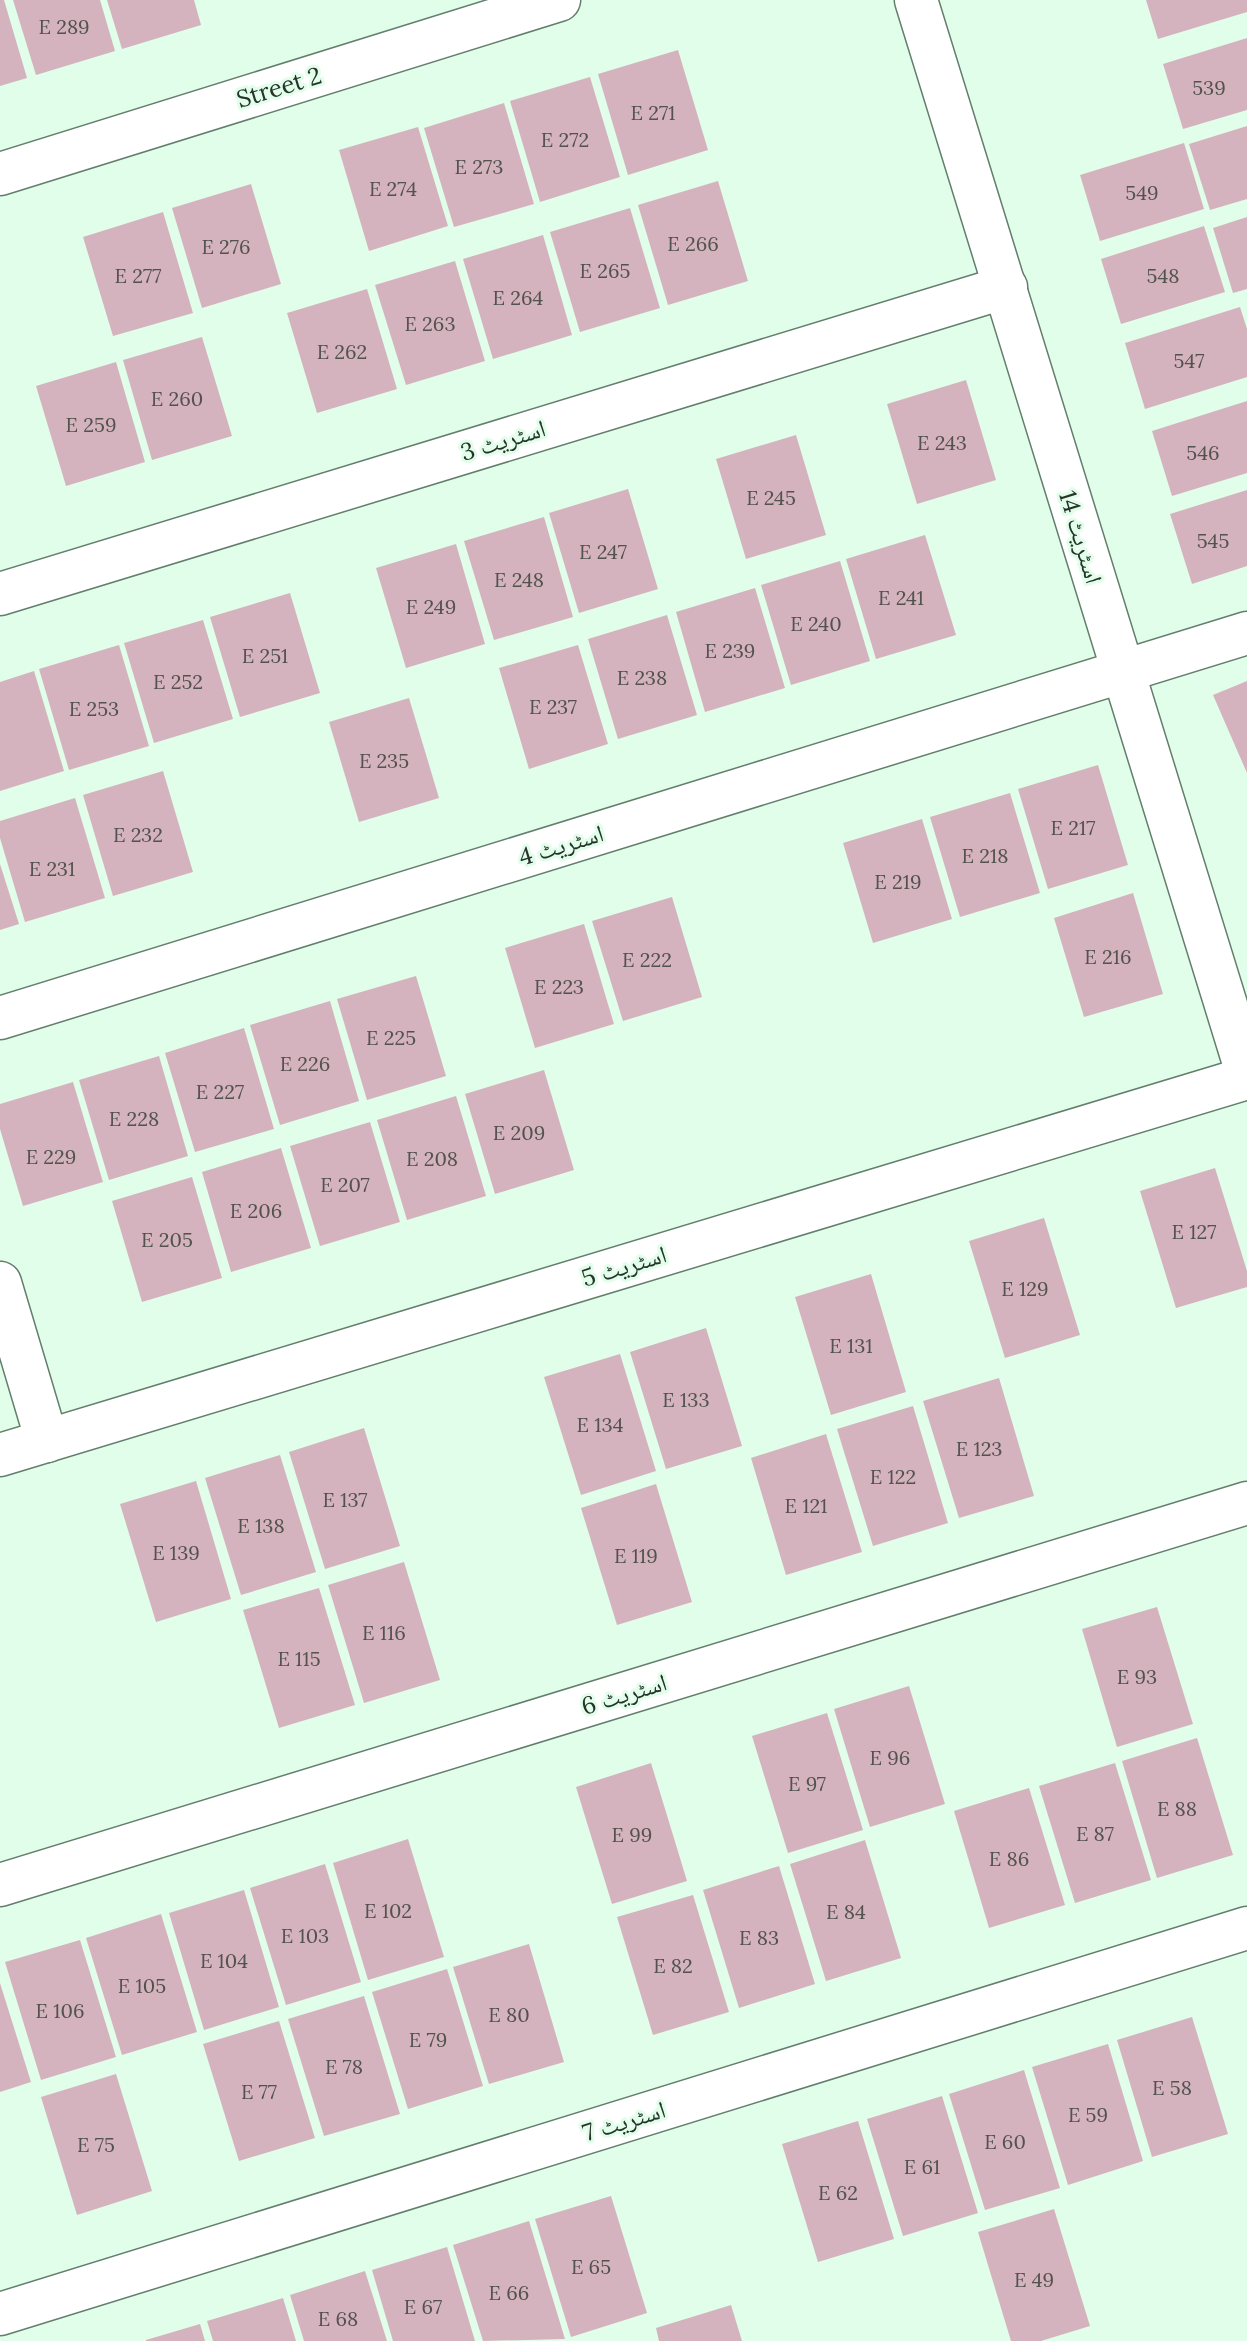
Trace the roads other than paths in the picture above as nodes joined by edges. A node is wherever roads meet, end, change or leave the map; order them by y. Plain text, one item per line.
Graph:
1 (559, 0) edge
2 (916, 0) edge
3 (0, 174) edge
4 (1006, 287) junction
5 (0, 594) edge
6 (1247, 633) edge
7 (1121, 672) junction
8 (0, 1018) edge
9 (1247, 1076) edge
10 (0, 1283) edge
11 (47, 1441) junction
12 (0, 1455) edge
13 (1247, 1503) edge
14 (0, 1885) edge
15 (1247, 1928) edge
16 (0, 2314) edge

1 - 3 street, Street 2
2 - 4 street, اسٹریٹ 14
4 - 5 street, اسٹریٹ 3
4 - 7 street, اسٹریٹ 14
6 - 7 street, اسٹریٹ 4
7 - 8 street, اسٹریٹ 4
7 - 9 street, اسٹریٹ 14
9 - 11 street, اسٹریٹ 5
10 - 11 street
11 - 12 street, اسٹریٹ 5
13 - 14 street, اسٹریٹ 6
15 - 16 street, اسٹریٹ 7

